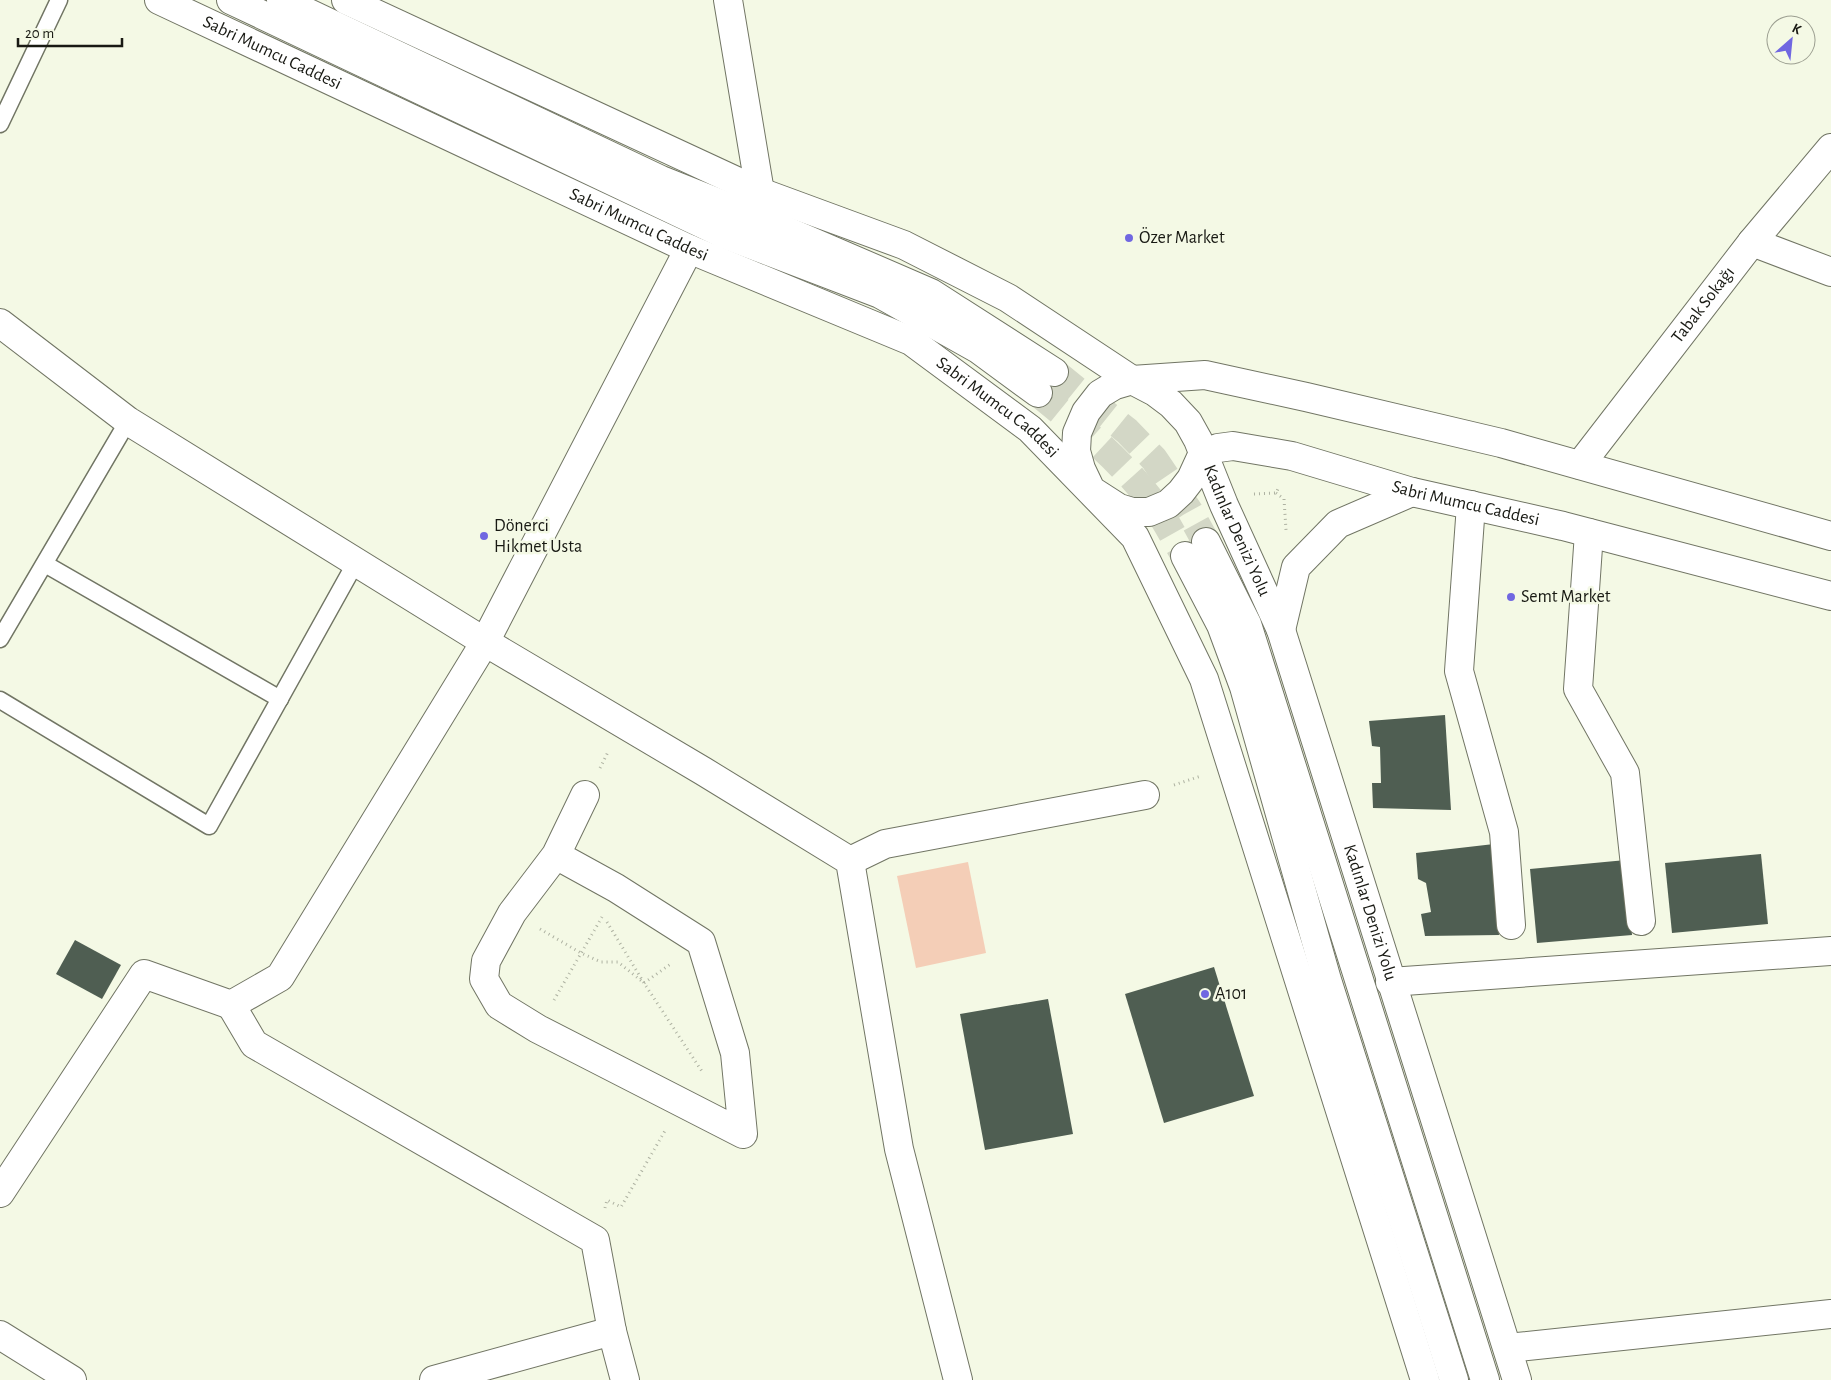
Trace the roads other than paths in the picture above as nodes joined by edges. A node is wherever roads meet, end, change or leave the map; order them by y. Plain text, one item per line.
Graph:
1 (59, 0) edge
2 (159, 0) edge
3 (198, 0) edge
4 (231, 0) edge
5 (728, 0) edge
6 (350, 1) edge
7 (288, 3) edge
8 (391, 110) junction
9 (0, 124) edge
10 (1831, 148) edge
11 (760, 192) junction
12 (1752, 242) junction
13 (689, 249) junction
14 (1831, 272) edge
15 (0, 322) edge
16 (1132, 380) junction
17 (128, 421) junction
18 (1203, 453) junction
19 (1580, 465) junction
20 (1091, 490) junction
21 (1412, 492) junction
22 (1471, 505) junction
23 (1589, 533) junction
24 (1831, 536) edge
25 (356, 562) junction
26 (45, 564) junction
27 (1831, 596) edge
28 (1280, 630) junction
29 (0, 640) edge
30 (484, 642) junction
31 (280, 699) junction
32 (0, 700) edge
33 (586, 795) road end
34 (1145, 796) road end
35 (567, 861) junction
36 (850, 862) junction
37 (1640, 921) dead end
38 (1511, 925) dead end
39 (1831, 951) edge
40 (1390, 982) junction
41 (231, 1006) junction
42 (0, 1192) edge
43 (1831, 1314) edge
44 (612, 1331) junction
45 (0, 1334) edge
46 (1508, 1348) junction
47 (72, 1380) edge
48 (434, 1380) edge
49 (625, 1380) edge
50 (958, 1380) edge
51 (1425, 1380) edge
52 (1454, 1380) edge
53 (1485, 1380) edge
54 (1517, 1380) edge

1 - 9 lane
2 - 8 main road, Sabri Mumcu Caddesi
3 - 8 main road
4 - 7 main road
5 - 11 main road
6 - 11 main road
8 - 13 main road, Sabri Mumcu Caddesi
10 - 12 main road, Tabak Sokağı
11 - 16 main road
12 - 14 main road
12 - 19 main road, Tabak Sokağı
13 - 20 main road, Sabri Mumcu Caddesi
13 - 30 main road
15 - 17 main road
16 - 18 main road
16 - 19 main road
16 - 20 main road
17 - 25 main road
17 - 26 lane
18 - 20 main road
18 - 21 main road, Sabri Mumcu Caddesi
18 - 28 main road, Kadınlar Denizi Yolu
19 - 24 main road
20 - 51 main road
21 - 22 main road, Sabri Mumcu Caddesi
21 - 28 main road
22 - 23 main road, Sabri Mumcu Caddesi
22 - 38 main road
23 - 27 main road, Sabri Mumcu Caddesi
23 - 37 main road
25 - 30 main road
25 - 31 lane
26 - 29 lane
26 - 31 lane
28 - 40 main road, Kadınlar Denizi Yolu
30 - 36 main road
30 - 41 main road
31 - 32 lane
33 - 35 main road
34 - 36 main road
35 - 35 main road
36 - 50 main road
39 - 40 main road
40 - 46 main road, Kadınlar Denizi Yolu
41 - 42 main road
41 - 44 main road
43 - 46 main road
44 - 48 main road
44 - 49 main road
45 - 47 main road
46 - 54 main road, Kadınlar Denizi Yolu
52 - 53 main road

